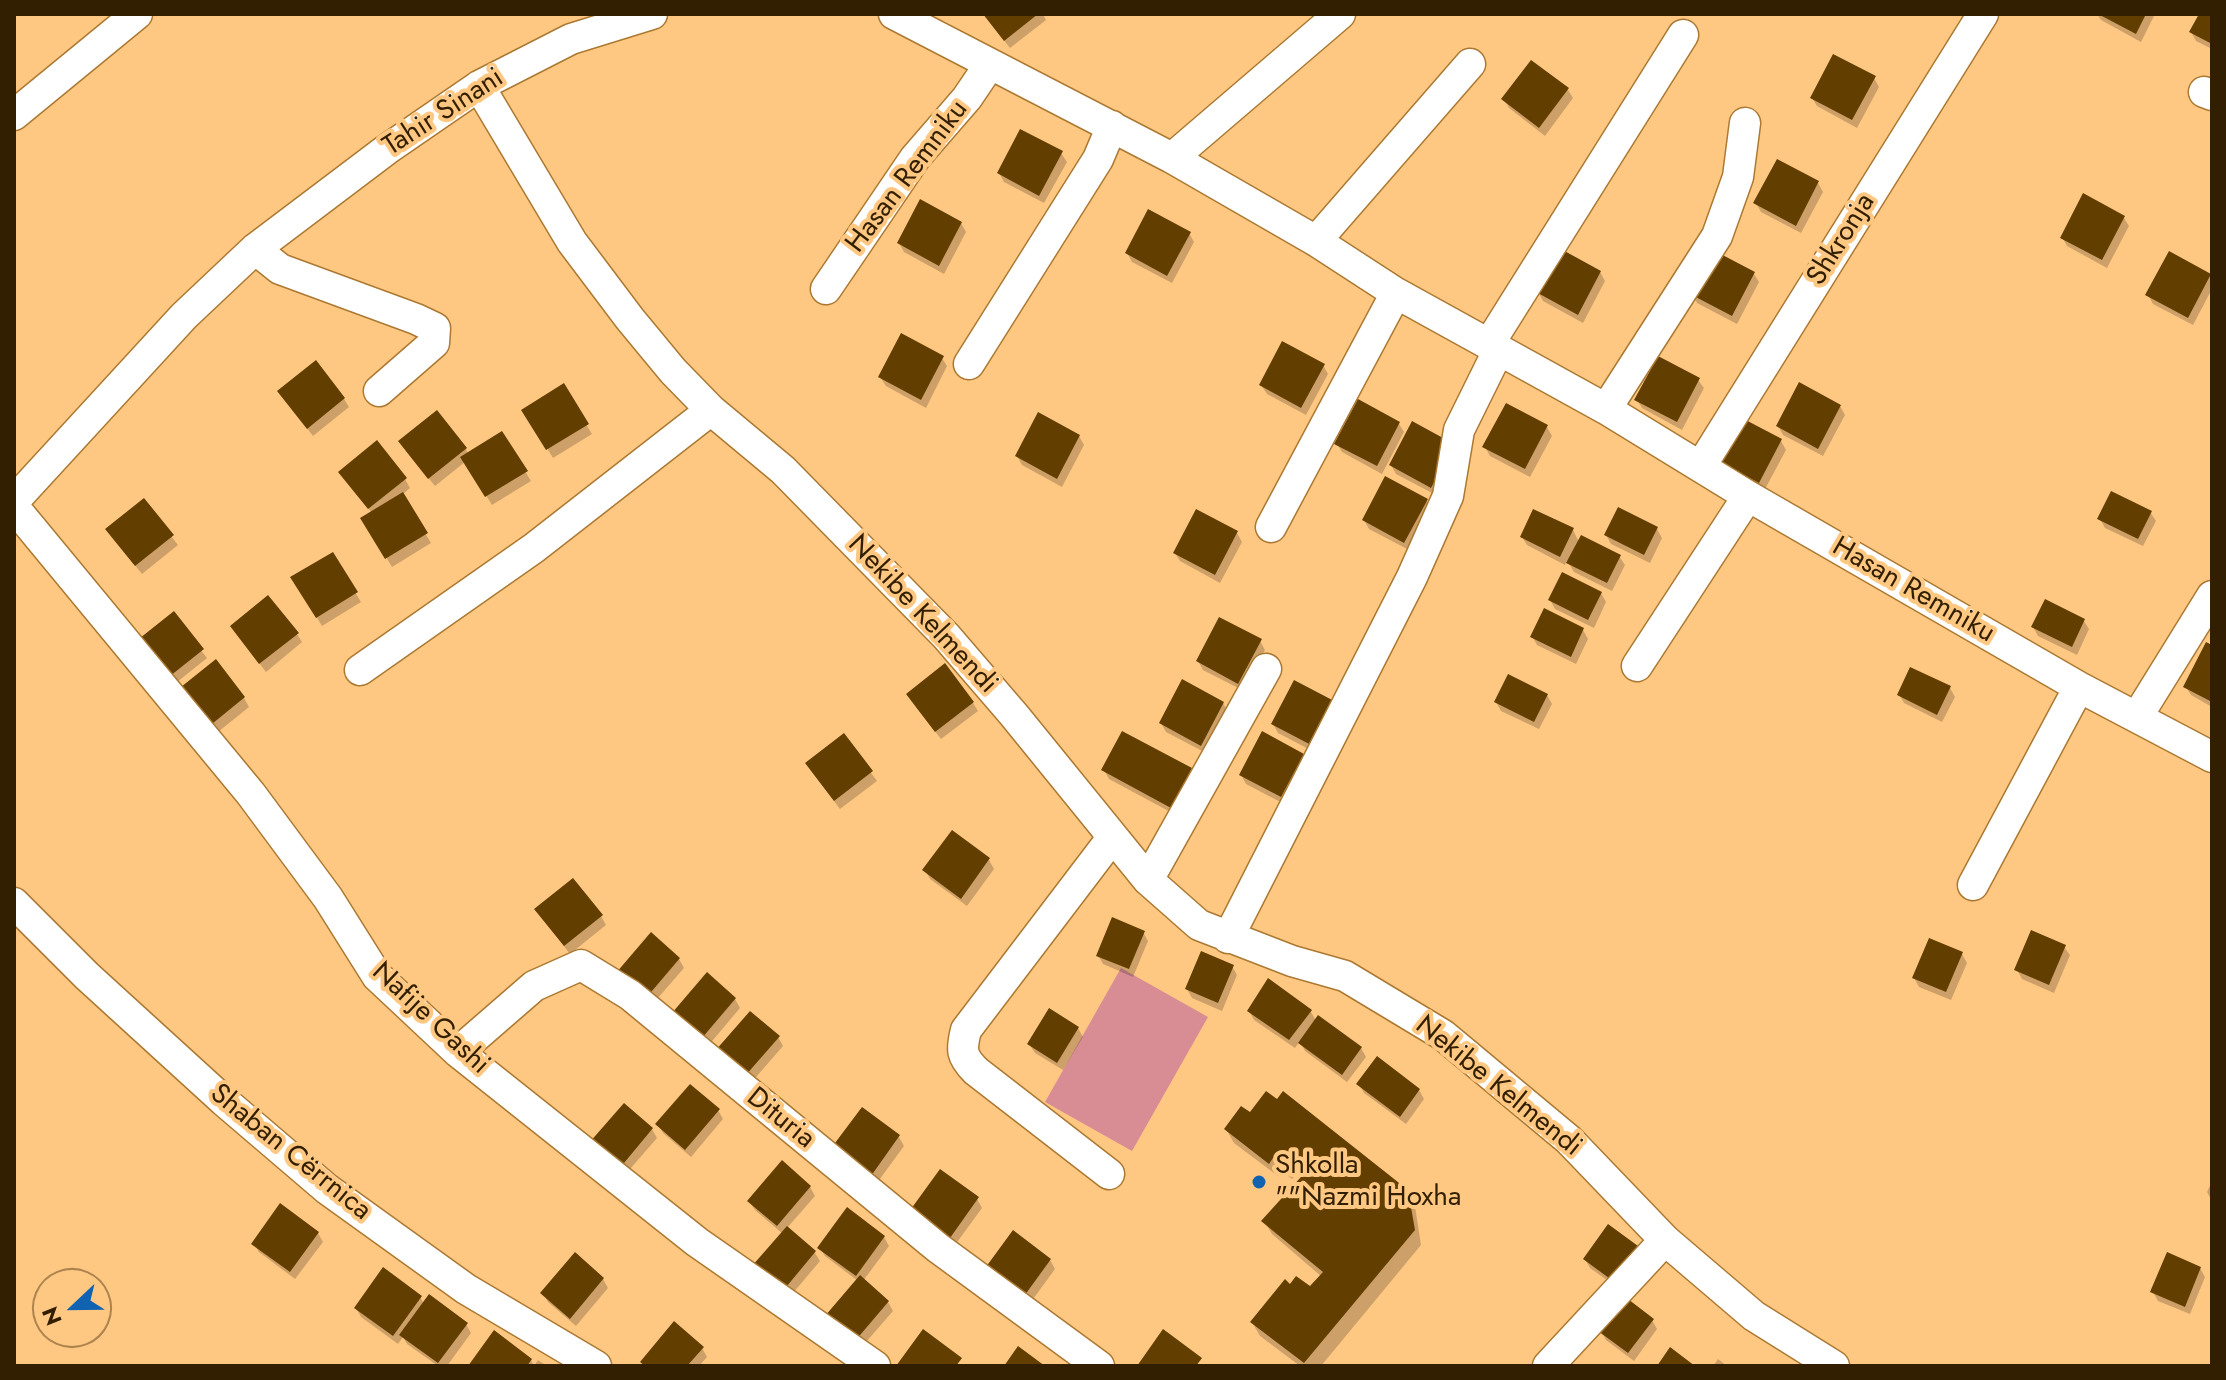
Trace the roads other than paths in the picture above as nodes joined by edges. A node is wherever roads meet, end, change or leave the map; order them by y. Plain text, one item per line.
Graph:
1 (137, 14) edge
2 (652, 14) edge
3 (894, 14) edge
4 (1340, 14) edge
5 (1983, 14) edge
6 (1683, 35) dead end
7 (990, 64) junction
8 (1470, 64) dead end
9 (479, 86) junction
10 (14, 115) edge
11 (1745, 123) dead end
12 (1112, 126) junction
13 (1172, 158) junction
14 (1316, 241) junction
15 (255, 249) junction
16 (826, 289) dead end
17 (1396, 293) junction
18 (1494, 346) junction
19 (969, 364) dead end
20 (379, 391) dead end
21 (1606, 409) junction
22 (711, 410) junction
23 (1701, 466) junction
24 (1748, 496) junction
25 (14, 501) edge
26 (14, 507) edge
27 (1271, 527) dead end
28 (2212, 596) edge
29 (1637, 666) dead end
30 (1266, 669) dead end
31 (360, 670) dead end
32 (2079, 687) junction
33 (2137, 717) junction
34 (2212, 757) edge
35 (1112, 838) junction
36 (1148, 880) junction
37 (1973, 885) dead end
38 (14, 903) edge
39 (1228, 938) junction
40 (458, 1052) junction
41 (1109, 1174) dead end
42 (1665, 1240) junction
43 (596, 1366) edge
44 (875, 1366) edge
45 (1099, 1366) edge
46 (1548, 1366) edge
47 (1834, 1366) edge

1 - 10 street
2 - 9 street, Tahir Sinani
3 - 7 street, Hasan Remniku
4 - 13 street
5 - 23 street, Shkronja
6 - 18 street
7 - 12 street, Hasan Remniku
7 - 16 street, Hasan Remniku
8 - 14 street
9 - 15 street, Tahir Sinani
9 - 22 street, Nekibe Kelmendi
11 - 21 street
12 - 13 street, Hasan Remniku
12 - 19 street
13 - 14 street, Hasan Remniku
14 - 17 street, Hasan Remniku
15 - 20 street
15 - 25 street, Tahir Sinani
17 - 18 street, Hasan Remniku
17 - 27 street
18 - 21 street, Hasan Remniku
18 - 39 street
21 - 23 street, Hasan Remniku
22 - 31 street
22 - 35 street, Nekibe Kelmendi
23 - 24 street, Hasan Remniku
24 - 29 street
24 - 32 street, Hasan Remniku
26 - 40 street, Nafije Gashi
28 - 33 street
30 - 36 street
32 - 33 street, Hasan Remniku
32 - 37 street
33 - 34 street, Hasan Remniku
35 - 36 street, Nekibe Kelmendi
35 - 41 street
36 - 39 street, Nekibe Kelmendi
38 - 43 street, Shaban Cërrnica
39 - 42 street, Nekibe Kelmendi
40 - 44 street, Nafije Gashi
40 - 45 street, Dituria
42 - 46 street
42 - 47 street, Nekibe Kelmendi

